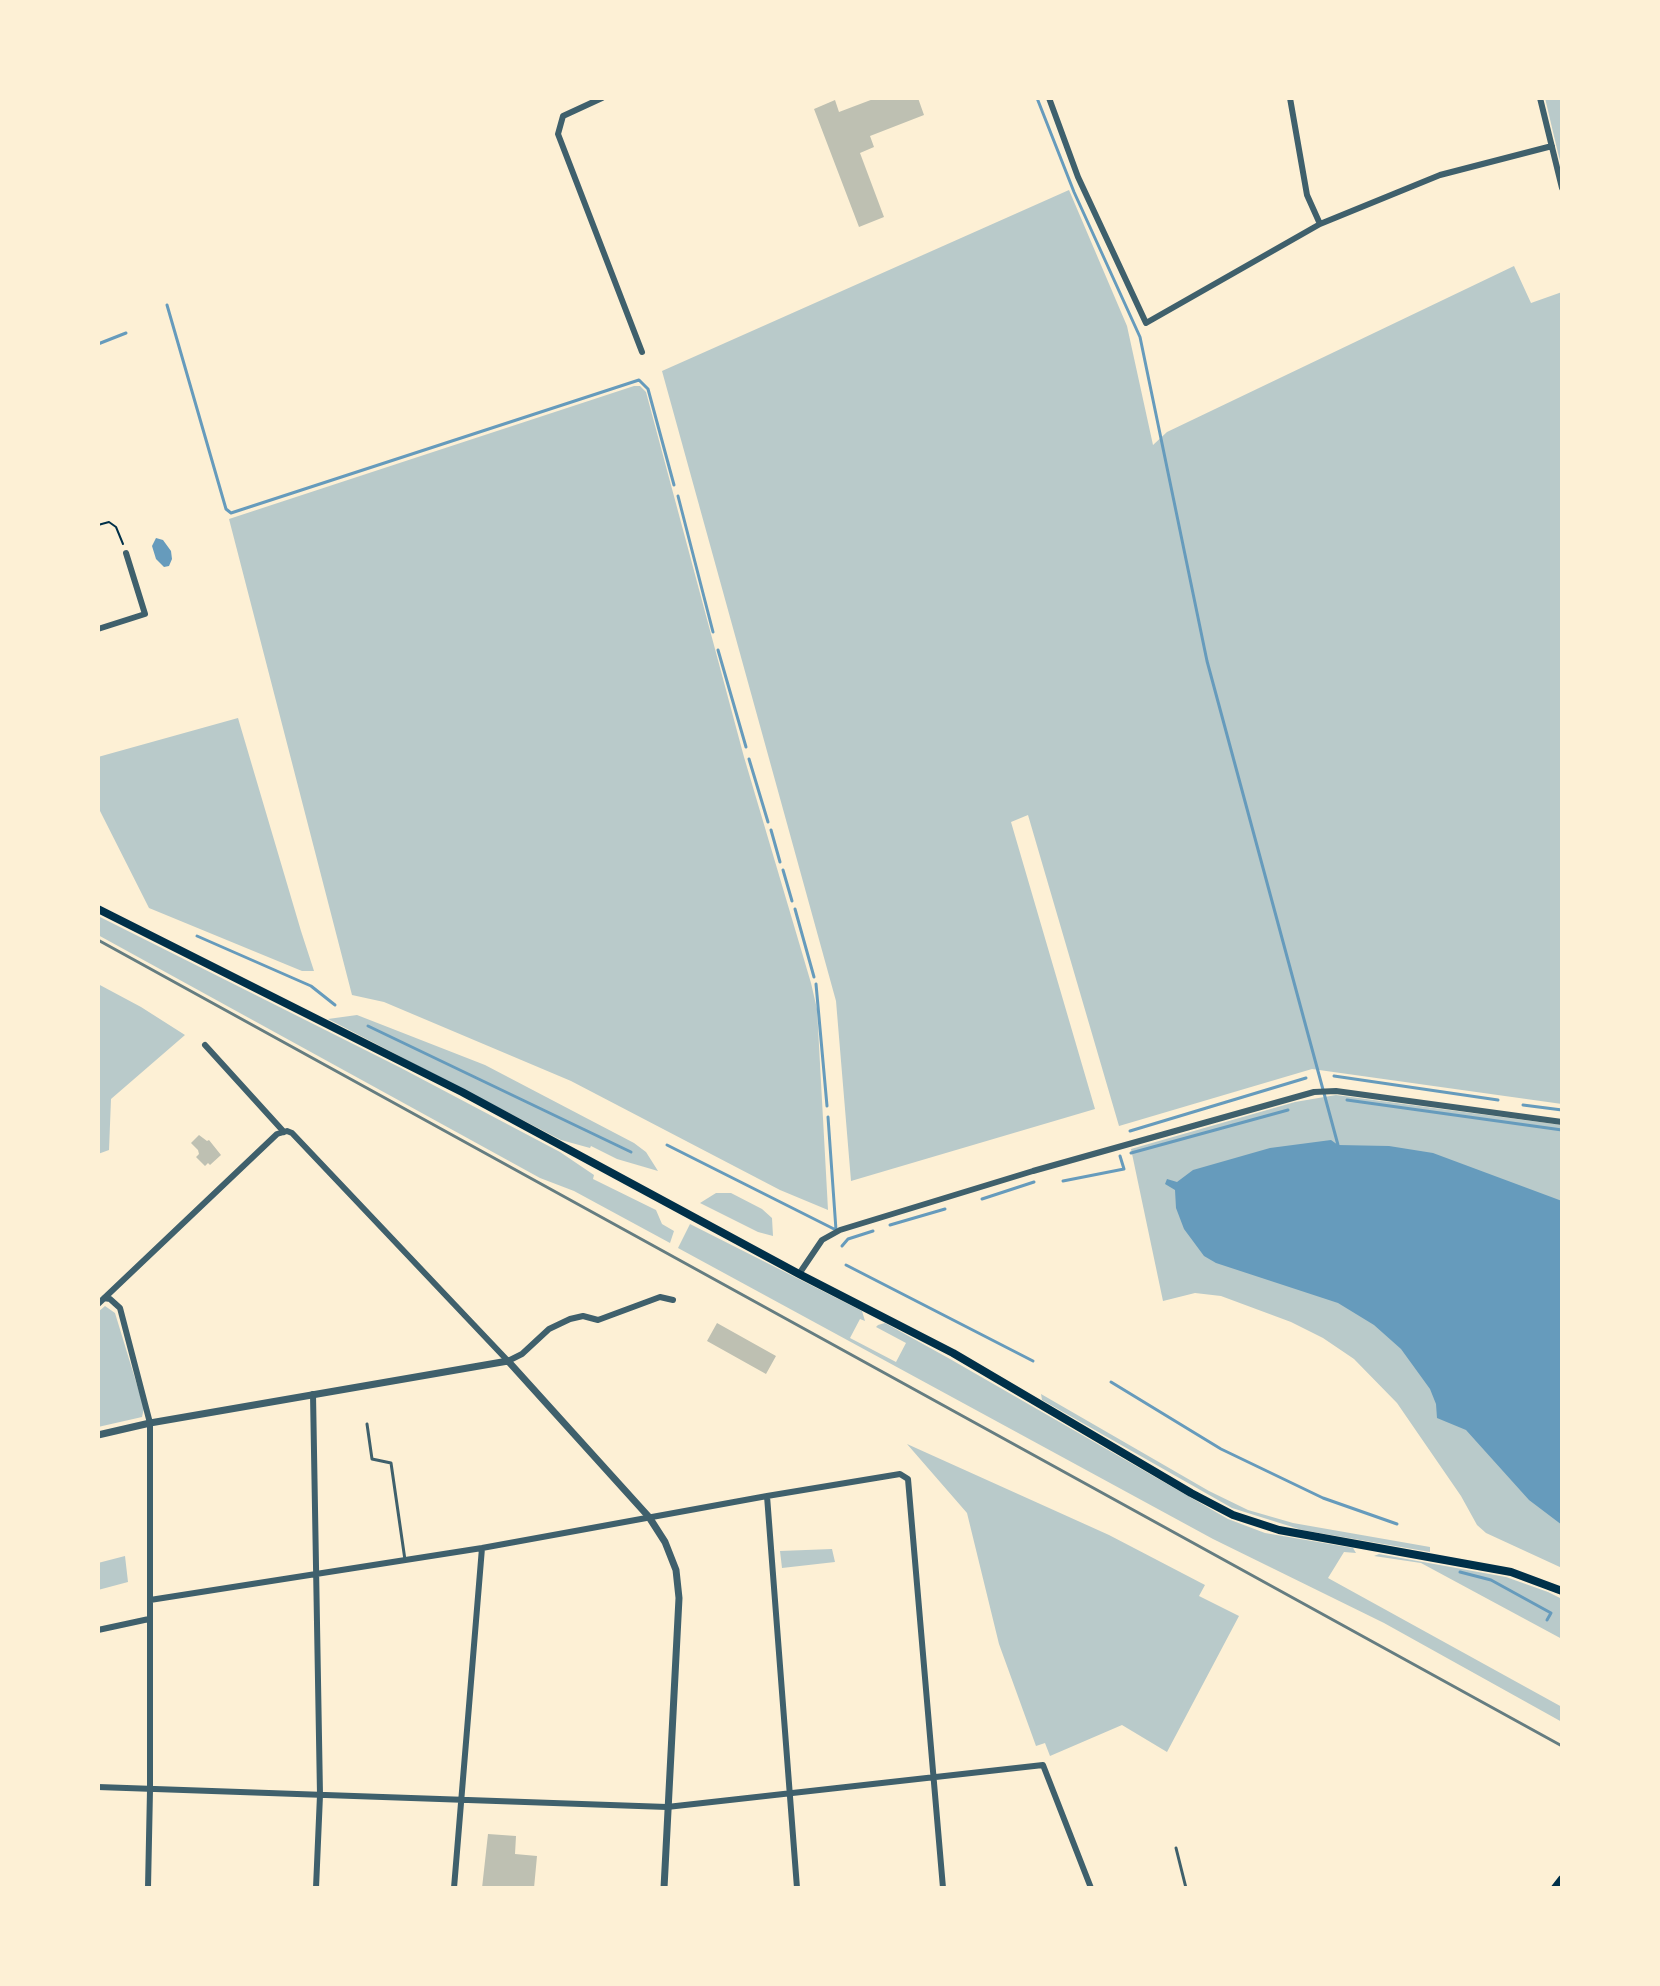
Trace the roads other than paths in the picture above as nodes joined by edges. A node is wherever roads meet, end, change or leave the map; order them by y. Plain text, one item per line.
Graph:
1 (602, 98) edge
2 (1049, 98) edge
3 (1290, 98) edge
4 (1540, 98) edge
5 (1552, 146) junction
6 (1562, 188) edge
7 (1320, 224) junction
8 (642, 352) dead end
9 (126, 553) road end
10 (98, 629) edge
11 (98, 909) edge
12 (205, 1045) dead end
13 (1562, 1122) edge
14 (288, 1132) junction
15 (799, 1274) junction
16 (673, 1300) dead end
17 (101, 1301) edge
18 (508, 1361) junction
19 (313, 1394) junction
20 (150, 1423) junction
21 (367, 1424) dead end
22 (98, 1435) edge
23 (767, 1496) junction
24 (649, 1517) junction
25 (482, 1548) junction
26 (405, 1560) junction
27 (315, 1574) junction
28 (1562, 1591) edge
29 (150, 1600) junction
30 (149, 1619) junction
31 (98, 1630) edge
32 (932, 1778) junction
33 (98, 1787) edge
34 (150, 1790) junction
35 (788, 1794) junction
36 (320, 1795) junction
37 (462, 1799) junction
38 (667, 1807) junction
39 (1176, 1848) dead end
40 (148, 1888) edge
41 (316, 1888) edge
42 (454, 1888) edge
43 (664, 1888) edge
44 (797, 1888) edge
45 (943, 1888) edge
46 (1091, 1888) edge
47 (1186, 1888) edge

1 - 8 street
2 - 7 street
3 - 7 street
4 - 5 street
5 - 6 street
5 - 7 street
9 - 10 street
11 - 15 main road
12 - 14 street
13 - 15 street
14 - 17 street
14 - 18 street
15 - 28 main road
16 - 18 street
17 - 20 street
18 - 19 street
18 - 24 street
19 - 20 street
19 - 27 street
20 - 22 street
20 - 29 street
21 - 26 lane
23 - 24 street
23 - 32 street
23 - 35 street
24 - 25 street
24 - 38 street
25 - 26 street
25 - 37 street
26 - 27 street
27 - 29 street
27 - 36 street
29 - 30 street
30 - 31 street
30 - 34 street
32 - 35 street
32 - 45 street
32 - 46 street
33 - 34 street
34 - 36 street
34 - 40 street
35 - 38 street
35 - 44 street
36 - 37 street
36 - 41 street
37 - 38 street
37 - 42 street
38 - 43 street
39 - 47 lane

